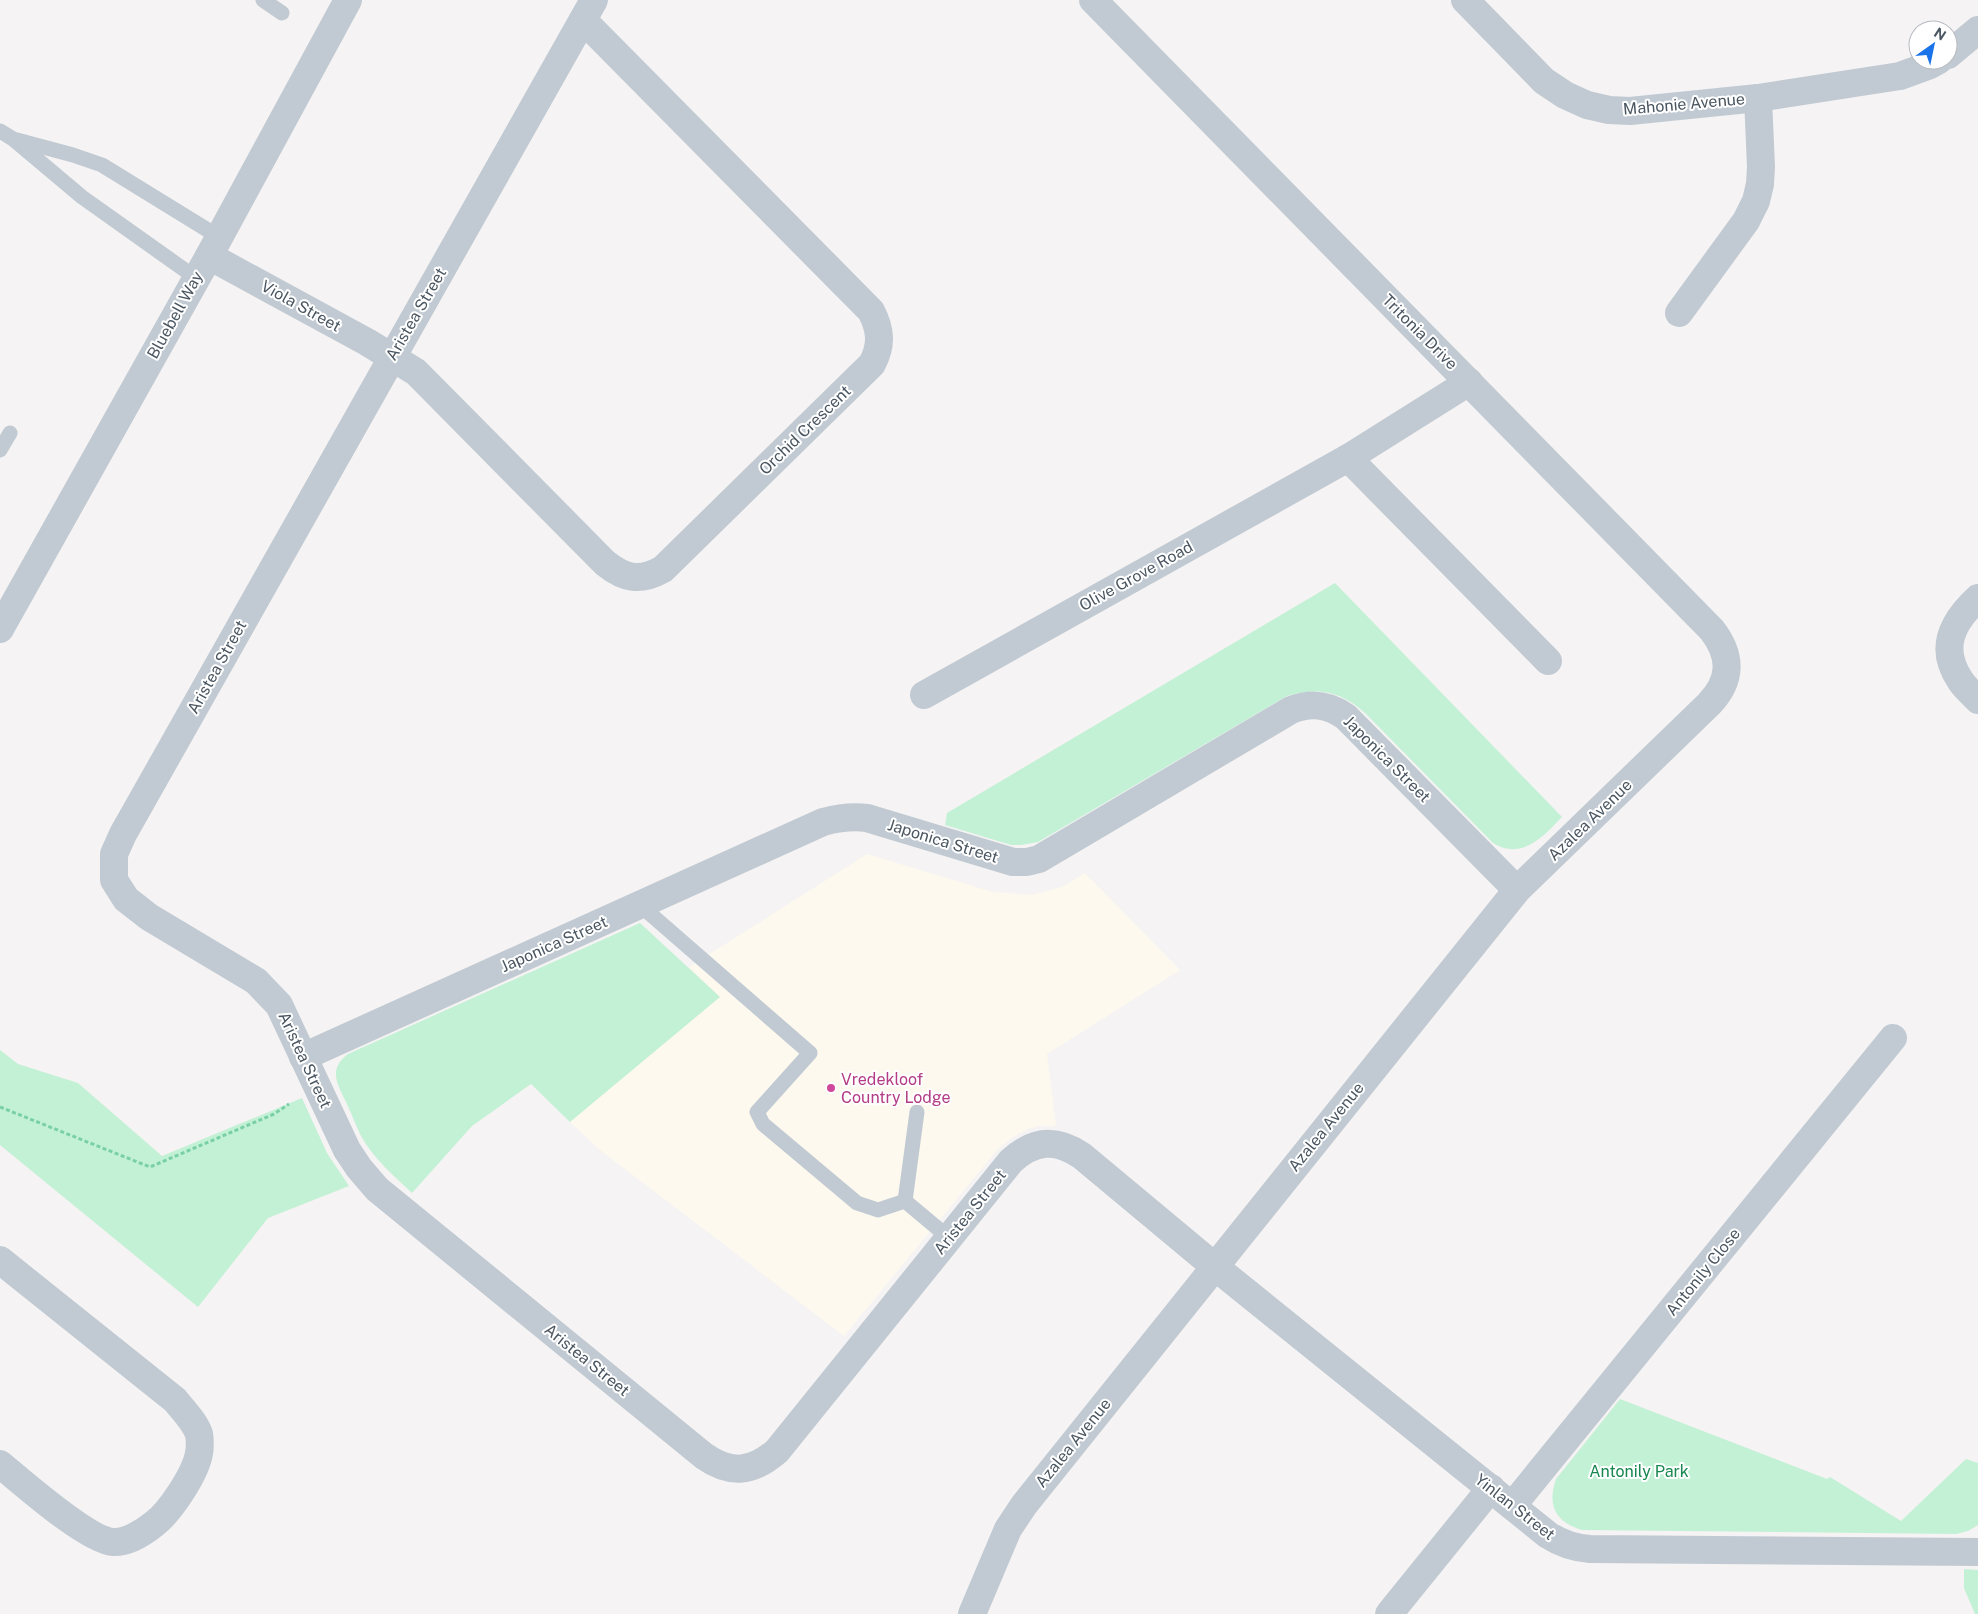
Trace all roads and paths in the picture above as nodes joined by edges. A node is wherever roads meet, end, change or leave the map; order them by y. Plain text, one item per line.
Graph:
1 (263, 0) edge
2 (348, 0) edge
3 (1093, 0) edge
4 (1465, 0) edge
5 (588, 10) edge
6 (282, 13) dead end
7 (1978, 30) edge
8 (1958, 46) edge
9 (1916, 70) edge
10 (1758, 98) junction
11 (0, 131) edge
12 (13, 139) junction
13 (208, 257) junction
14 (1679, 313) dead end
15 (392, 358) junction
16 (1469, 382) junction
17 (10, 433) dead end
18 (0, 450) edge
19 (1348, 458) junction
20 (1978, 598) edge
21 (0, 629) edge
22 (1548, 661) dead end
23 (1726, 675) joint
24 (924, 695) dead end
25 (1978, 700) edge
26 (1517, 890) junction
27 (640, 905) junction
28 (1893, 1038) dead end
29 (304, 1058) junction
30 (317, 1085) junction
31 (0, 1107) edge
32 (917, 1112) dead end
33 (905, 1201) junction
34 (948, 1238) junction
35 (0, 1260) edge
36 (1214, 1266) junction
37 (0, 1464) edge
38 (1491, 1488) junction
39 (1512, 1506) junction
40 (1978, 1552) edge
41 (972, 1614) edge
42 (1389, 1614) edge

1 - 6 lane
2 - 13 street, Bluebell Way
3 - 16 street, Tritonia Drive
4 - 10 street, Mahonie Avenue
5 - 15 street, Aristea Street
5 - 15 street, Orchid Crescent
7 - 8 street
9 - 10 street, Mahonie Avenue
10 - 14 street
11 - 12 lane
12 - 13 lane
12 - 13 lane
13 - 15 street, Viola Street
13 - 21 street, Bluebell Way
15 - 29 street, Aristea Street
16 - 19 street, Olive Grove Road
16 - 23 street, Tritonia Drive
17 - 18 lane
19 - 22 street
19 - 24 street, Olive Grove Road
20 - 25 street
23 - 26 street, Azalea Avenue
26 - 27 street, Japonica Street
26 - 36 street, Azalea Avenue
27 - 29 street, Japonica Street
27 - 33 lane
28 - 39 street, Antonily Close
29 - 30 street, Aristea Street
30 - 31 path
30 - 34 street, Aristea Street
32 - 33 lane
33 - 34 lane
34 - 36 street, Aristea Street
35 - 37 street
36 - 38 street, Yinlan Street
36 - 41 street, Azalea Avenue
38 - 39 street, Yinlan Street
38 - 42 street
39 - 40 street, Yinlan Street

